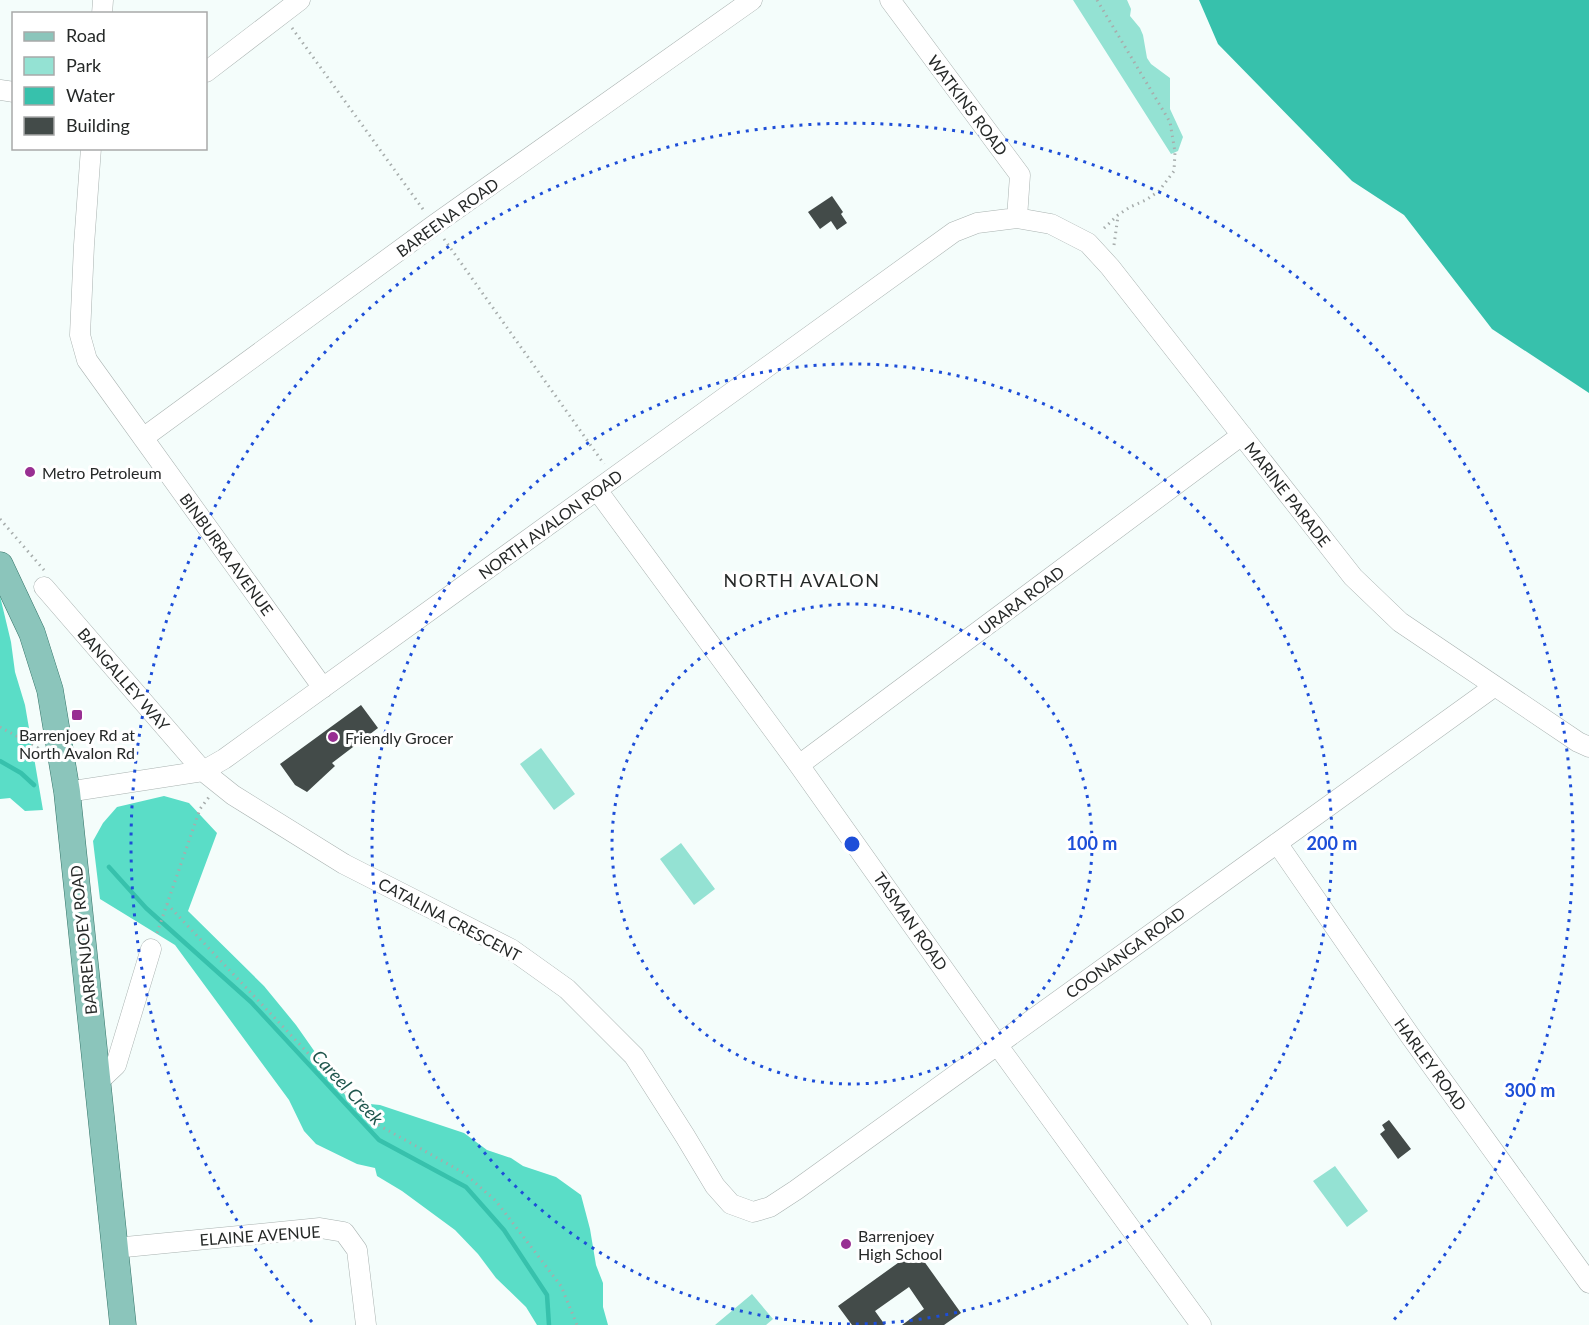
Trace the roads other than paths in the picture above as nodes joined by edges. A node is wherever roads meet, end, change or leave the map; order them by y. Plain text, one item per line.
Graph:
1 (300, 0) edge
2 (753, 0) edge
3 (890, 0) edge
4 (207, 71) edge
5 (91, 150) edge
6 (1017, 218) junction
7 (1242, 435) junction
8 (143, 438) junction
9 (597, 490) junction
10 (0, 565) edge
11 (44, 587) dead end
12 (1495, 686) junction
13 (323, 688) junction
14 (1589, 747) edge
15 (799, 765) junction
16 (203, 771) junction
17 (67, 792) junction
18 (1278, 843) junction
19 (154, 940) road end
20 (997, 1044) junction
21 (98, 1082) junction
22 (753, 1212) joint
23 (115, 1248) junction
24 (1589, 1283) edge
25 (123, 1325) edge
26 (366, 1325) edge
27 (1201, 1325) edge

1 - 4 street
2 - 8 street, BAREENA ROAD
3 - 6 street, WATKINS ROAD
5 - 8 street, BINBURRA AVENUE
6 - 7 street, MARINE PARADE
6 - 9 street, NORTH AVALON ROAD
7 - 12 street, MARINE PARADE
7 - 15 street, URARA ROAD
8 - 13 street, BINBURRA AVENUE
9 - 13 street, NORTH AVALON ROAD
9 - 15 street, TASMAN ROAD
10 - 17 main road, BARRENJOEY ROAD
11 - 16 street, BANGALLEY WAY
12 - 14 street, MARINE PARADE
12 - 18 street, COONANGA ROAD
13 - 16 street, NORTH AVALON ROAD
15 - 20 street, TASMAN ROAD
16 - 17 street, NORTH AVALON ROAD
16 - 22 street, CATALINA CRESCENT
17 - 21 main road, BARRENJOEY ROAD
18 - 20 street, COONANGA ROAD
18 - 24 street, HARLEY ROAD
19 - 21 street
20 - 22 street, COONANGA ROAD
20 - 27 street, TASMAN ROAD
21 - 23 main road, BARRENJOEY ROAD
23 - 25 main road, BARRENJOEY ROAD
23 - 26 street, ELAINE AVENUE

